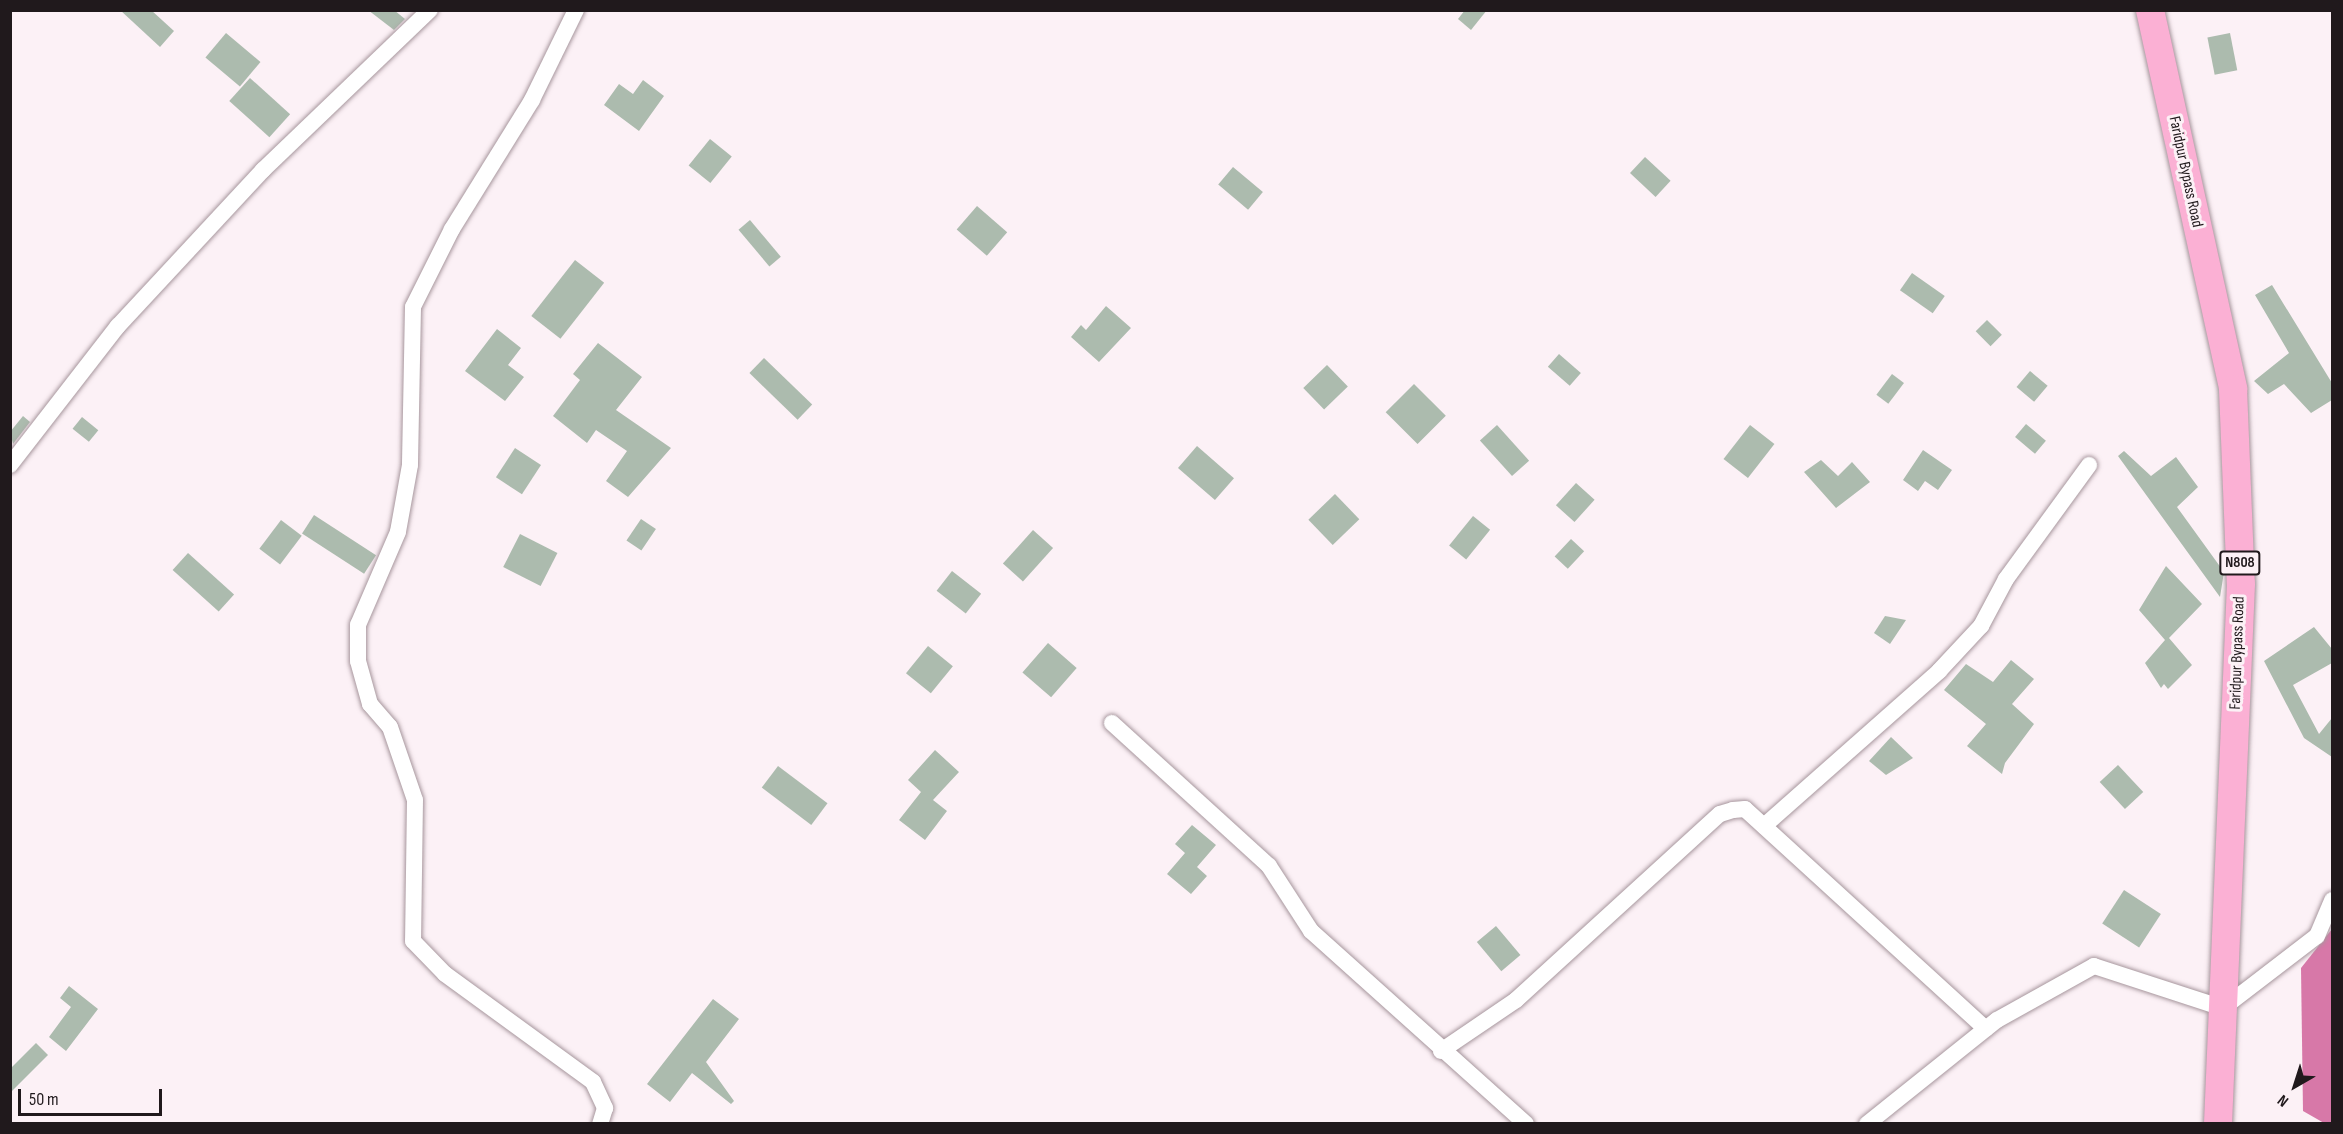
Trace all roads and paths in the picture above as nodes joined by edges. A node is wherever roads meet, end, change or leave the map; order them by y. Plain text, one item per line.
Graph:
1 (430, 10) edge
2 (576, 10) edge
3 (2150, 10) edge
4 (10, 465) edge
5 (2089, 465) dead end
6 (1112, 723) dead end
7 (1764, 826) junction
8 (2332, 900) edge
9 (2223, 1008) junction
10 (1986, 1029) junction
11 (1441, 1051) junction
12 (600, 1124) edge
13 (1526, 1124) edge
14 (1868, 1124) edge
15 (2218, 1124) edge

1 - 4 street
2 - 12 street
3 - 9 highway, Faridpur Bypass Road / N808
5 - 7 street
6 - 11 street
7 - 10 street
7 - 11 street
8 - 9 street
9 - 10 street
9 - 15 highway, Faridpur Bypass Road / N808
10 - 14 street
11 - 13 street

